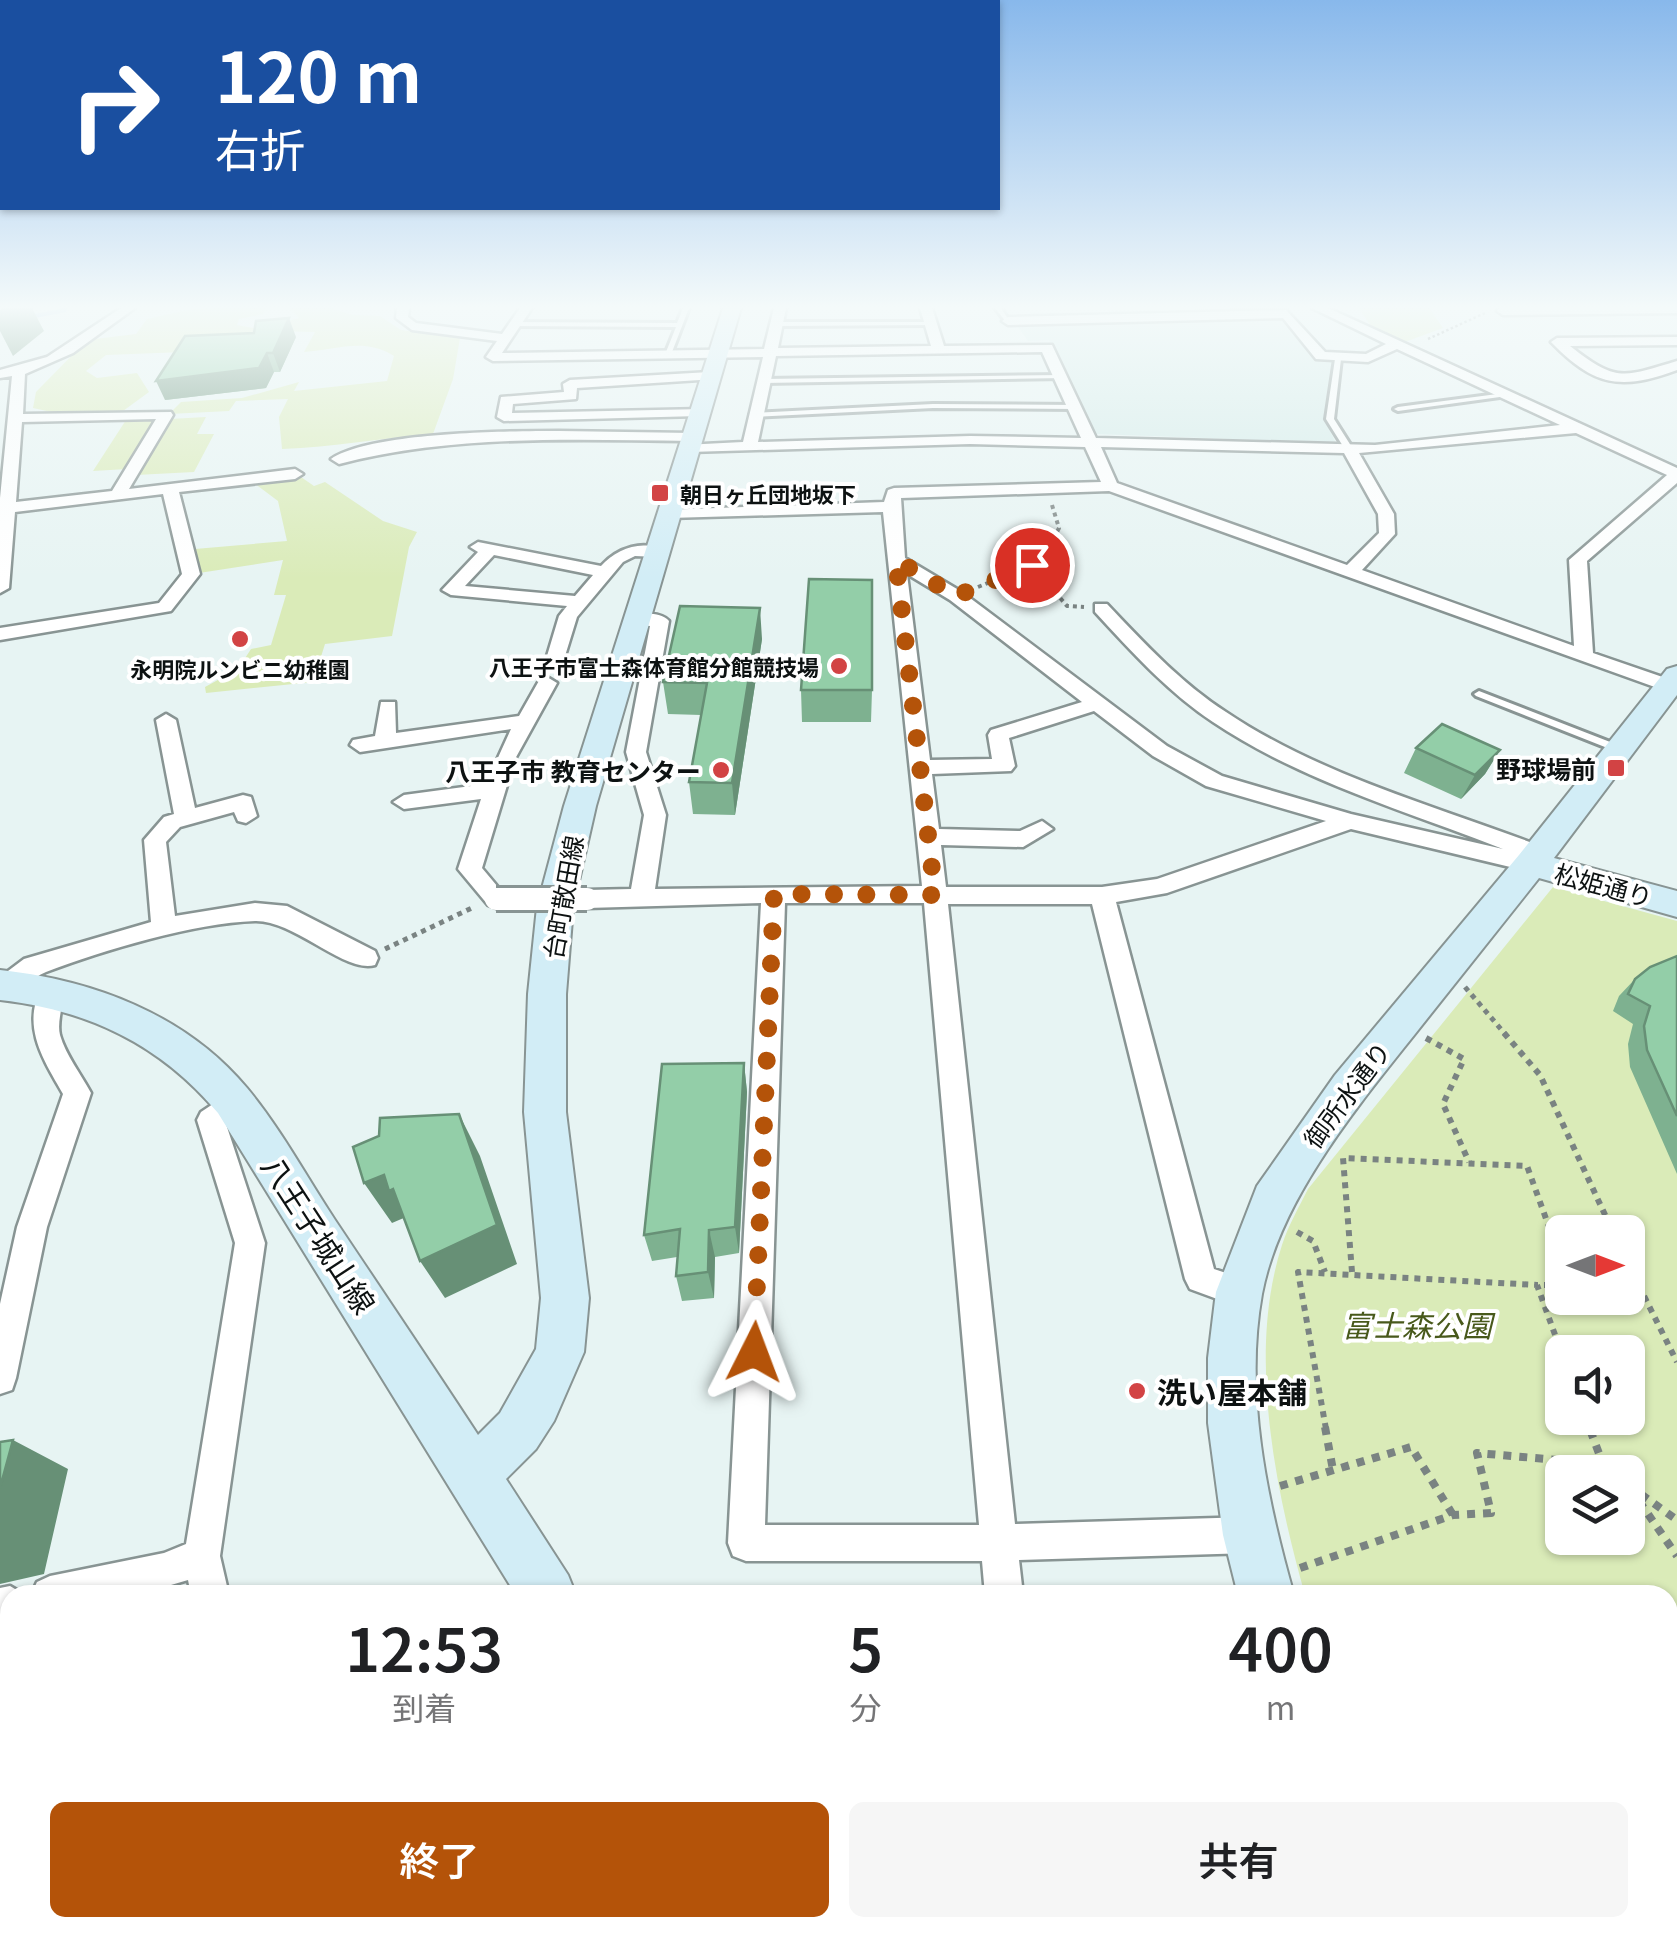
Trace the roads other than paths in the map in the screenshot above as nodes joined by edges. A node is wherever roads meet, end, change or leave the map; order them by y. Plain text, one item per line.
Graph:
1 (15, 398) edge
2 (532, 398) edge
3 (703, 398) edge
4 (759, 398) edge
5 (1072, 398) edge
6 (1333, 398) edge
7 (1471, 398) edge
8 (1514, 398) edge
9 (1076, 408) junction
10 (1398, 408) dead end
11 (754, 415) junction
12 (10, 427) edge
13 (1578, 428) junction
14 (693, 432) junction
15 (1093, 442) junction
16 (749, 448) junction
17 (1349, 449) junction
18 (340, 458) dead end
19 (295, 474) dead end
20 (1677, 474) edge
21 (1110, 486) junction
22 (170, 489) junction
23 (117, 495) junction
24 (891, 507) junction
25 (7, 508) junction
26 (669, 514) junction
27 (657, 552) junction
28 (896, 560) junction
29 (1351, 571) junction
30 (606, 572) junction
31 (0, 588) edge
32 (581, 602) junction
33 (1101, 608) road end
34 (637, 620) junction
35 (0, 634) edge
36 (556, 656) dead end
37 (1584, 656) junction
38 (547, 684) dead end
39 (1674, 684) edge
40 (1479, 694) dead end
41 (1098, 703) junction
42 (388, 706) dead end
43 (166, 720) dead end
44 (526, 722) junction
45 (385, 742) junction
46 (360, 745) dead end
47 (1619, 749) junction
48 (919, 767) junction
49 (494, 790) junction
50 (404, 802) dead end
51 (246, 816) dead end
52 (186, 818) junction
53 (1350, 821) junction
54 (1042, 829) dead end
55 (928, 837) junction
56 (1534, 859) junction
57 (774, 894) junction
58 (935, 895) junction
59 (1102, 896) junction
60 (642, 897) junction
61 (1677, 904) edge
62 (164, 928) junction
63 (366, 958) road end
64 (3, 986) edge
65 (51, 994) junction
66 (234, 1102) junction
67 (1238, 1292) junction
68 (0, 1378) edge
69 (472, 1477) junction
70 (1250, 1534) junction
71 (999, 1542) junction
72 (202, 1556) junction
73 (1279, 1583) edge
74 (96, 1585) edge
75 (208, 1585) edge
76 (542, 1585) edge
77 (1003, 1585) edge

1 - 12 street
2 - 14 street
3 - 14 street, 台町散田線
4 - 11 street
5 - 9 street
6 - 17 lane
7 - 10 lane
8 - 13 street
9 - 11 lane
9 - 15 street
11 - 16 street
12 - 23 street
12 - 25 street
13 - 17 street
13 - 20 street
14 - 16 street
14 - 18 street
14 - 26 street, 台町散田線
15 - 16 street
15 - 17 street
15 - 21 street
17 - 29 street
19 - 22 street
20 - 37 street
21 - 24 street
21 - 29 street
22 - 23 street
22 - 35 street
23 - 25 street
24 - 26 street
24 - 28 street
25 - 31 street
26 - 27 street, 台町散田線
27 - 30 street
27 - 34 street, 台町散田線
28 - 41 street
28 - 48 street
29 - 37 street
30 - 32 street
30 - 32 street
32 - 36 street
33 - 56 street
34 - 60 street
34 - 69 street, 台町散田線
37 - 39 street
38 - 44 street
39 - 47 street, 御所水通り
40 - 47 lane
41 - 48 street
41 - 53 street
42 - 45 street
43 - 52 street
44 - 45 street
44 - 49 street
45 - 46 street
47 - 56 street, 御所水通り
48 - 55 street
49 - 50 street
49 - 60 street, bridge
51 - 52 street
52 - 62 street
53 - 56 street
53 - 59 street
54 - 55 street
55 - 58 street
56 - 61 street, 松姫通り
56 - 67 street, 御所水通り
57 - 58 street
57 - 60 street
57 - 71 street
58 - 59 street
58 - 71 street
59 - 67 street
62 - 63 street
62 - 64 street
64 - 65 street, 八王子城山線
65 - 66 street, 八王子城山線
65 - 68 street
66 - 69 street, 八王子城山線
66 - 72 street
67 - 70 street, 御所水通り
69 - 76 street, 八王子城山線
70 - 71 street
70 - 73 street, 御所水通り
71 - 77 street
72 - 74 street
72 - 75 street

